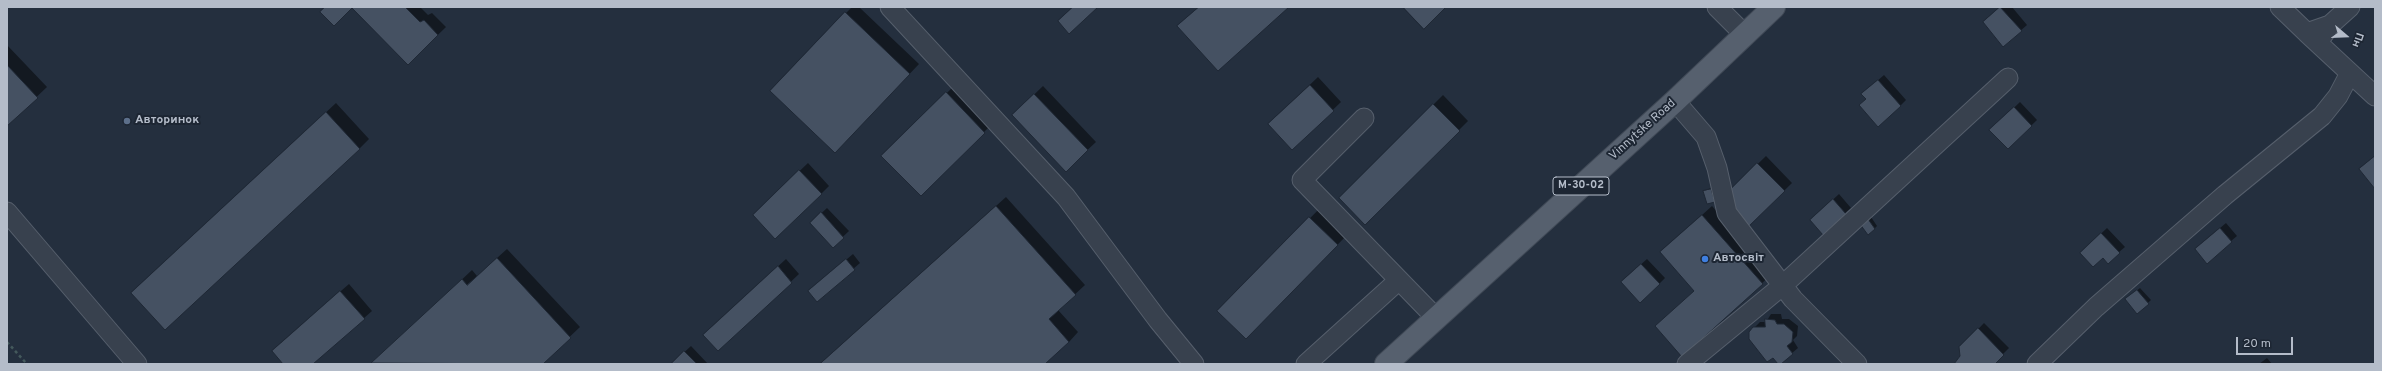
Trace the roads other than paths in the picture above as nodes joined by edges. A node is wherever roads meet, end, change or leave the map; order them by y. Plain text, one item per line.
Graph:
1 (890, 7) edge
2 (1717, 7) edge
3 (1774, 7) edge
4 (2280, 7) edge
5 (2350, 7) edge
6 (1745, 35) junction
7 (2313, 38) junction
8 (2350, 73) junction
9 (2008, 78) dead end
10 (2375, 96) edge
11 (1675, 101) junction
12 (1364, 118) dead end
13 (7, 212) edge
14 (1400, 280) junction
15 (1782, 286) junction
16 (1436, 318) junction
17 (137, 364) edge
18 (1194, 364) edge
19 (1306, 364) edge
20 (1386, 364) edge
21 (1687, 364) edge
22 (1857, 364) edge
23 (2037, 364) edge

1 - 18 street
2 - 6 street
3 - 6 main road, Vinnytske Road / М-30-02
4 - 7 street
5 - 7 street
6 - 11 main road, Vinnytske Road / М-30-02
7 - 8 street
8 - 10 street
8 - 23 street
9 - 15 street
11 - 15 street
11 - 16 main road, Vinnytske Road / М-30-02
12 - 14 street
13 - 17 street
14 - 16 street
14 - 19 street
15 - 21 street
15 - 22 street
16 - 20 main road, Vinnytske Road / М-30-02

